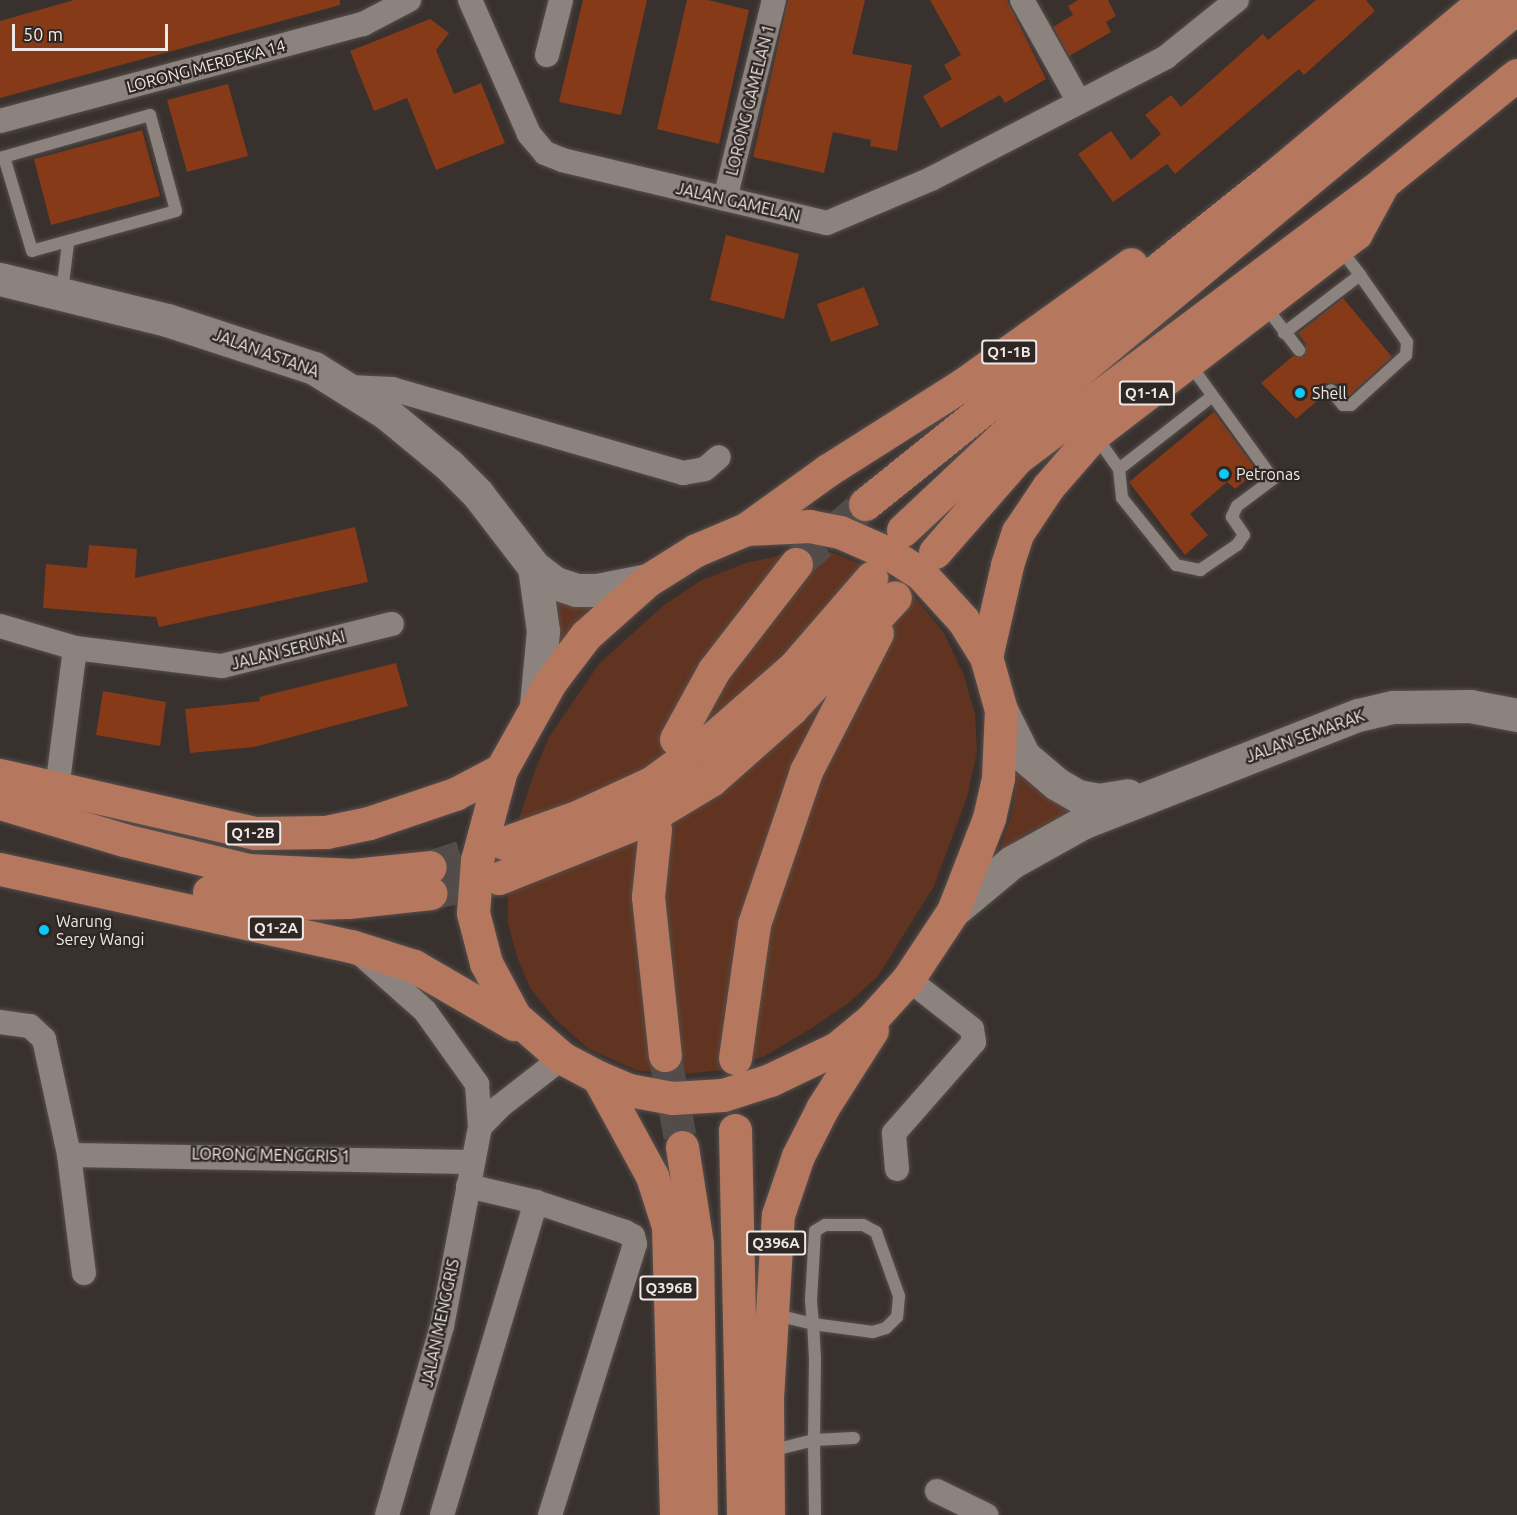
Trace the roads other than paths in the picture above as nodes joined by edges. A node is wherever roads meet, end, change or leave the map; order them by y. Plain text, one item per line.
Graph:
1 (409, 0) edge
2 (470, 0) edge
3 (561, 0) edge
4 (774, 0) edge
5 (1022, 0) edge
6 (1237, 0) edge
7 (1485, 0) edge
8 (1517, 7) edge
9 (547, 55) dead end
10 (1517, 75) edge
11 (1079, 102) junction
12 (0, 121) edge
13 (2, 157) edge
14 (1273, 177) junction
15 (1383, 183) junction
16 (725, 199) junction
17 (69, 243) junction
18 (1339, 246) junction
19 (7, 274) edge
20 (1360, 275) junction
21 (62, 294) junction
22 (1263, 304) junction
23 (1284, 333) junction
24 (1299, 351) dead end
25 (1188, 362) junction
26 (349, 387) junction
27 (1331, 390) dead end
28 (1211, 397) junction
29 (1094, 434) junction
30 (719, 457) dead end
31 (1119, 469) junction
32 (865, 504) tunnel mouth
33 (746, 529) junction
34 (903, 530) dead end
35 (935, 552) dead end
36 (796, 564) tunnel mouth
37 (534, 567) junction
38 (648, 580) junction
39 (883, 588) junction
40 (392, 624) dead end
41 (0, 626) edge
42 (75, 648) junction
43 (986, 657) junction
44 (537, 705) junction
45 (1001, 710) junction
46 (1517, 715) edge
47 (676, 739) dead end
48 (501, 770) junction
49 (0, 775) edge
50 (57, 789) junction
51 (1163, 789) junction
52 (0, 803) edge
53 (655, 830) dead end
54 (504, 843) tunnel mouth
55 (0, 850) edge
56 (0, 869) edge
57 (499, 878) tunnel mouth
58 (953, 911) junction
59 (351, 946) junction
60 (899, 990) junction
61 (0, 1022) edge
62 (534, 1036) junction
63 (664, 1055) tunnel mouth
64 (562, 1058) junction
65 (735, 1058) dead end
66 (598, 1077) junction
67 (480, 1127) junction
68 (735, 1130) dead end
69 (682, 1148) tunnel mouth
70 (69, 1155) junction
71 (472, 1161) junction
72 (897, 1168) dead end
73 (468, 1186) junction
74 (536, 1202) junction
75 (84, 1273) dead end
76 (771, 1313) junction
77 (813, 1324) junction
78 (854, 1438) dead end
79 (814, 1440) junction
80 (770, 1451) junction
81 (937, 1491) dead end
82 (387, 1515) edge
83 (442, 1515) edge
84 (550, 1515) edge
85 (676, 1515) edge
86 (701, 1515) edge
87 (743, 1515) edge
88 (768, 1515) edge
89 (815, 1515) edge
90 (986, 1515) edge

1 - 12 street, LORONG MERDEKA 14
2 - 16 street, JALAN GAMELAN
3 - 9 street
4 - 16 street, LORONG GAMELAN 1
5 - 11 street
6 - 11 street, JALAN GAMELAN
7 - 14 main road, Q1-1B
8 - 34 main road
10 - 15 main road, Q1-1A
11 - 16 street, JALAN GAMELAN
13 - 17 lane
13 - 17 lane
14 - 32 main road
14 - 33 main road, Q1-1B
15 - 18 main road, Q1-1A
15 - 35 main road
17 - 21 lane
18 - 20 lane
18 - 22 main road, Q1-1A
19 - 21 main road, JALAN ASTANA
20 - 23 lane
20 - 27 lane
21 - 26 main road, JALAN ASTANA
22 - 23 lane
22 - 25 main road, Q1-1A
23 - 24 lane
25 - 28 lane
25 - 29 main road, Q1-1A
26 - 30 street
26 - 37 main road, JALAN ASTANA
28 - 31 lane
28 - 31 lane
29 - 31 lane
29 - 43 main road, Q1-1A
33 - 38 main road
33 - 43 main road
36 - 47 main road
37 - 38 main road
37 - 44 main road
38 - 44 main road
39 - 54 main road
39 - 57 main road
39 - 65 main road
40 - 42 street, JALAN SERUNAI
41 - 42 street, JALAN SERUNAI
42 - 50 street
43 - 45 main road
44 - 48 main road
45 - 51 main road
45 - 58 main road
46 - 51 main road, JALAN SEMARAK
48 - 50 main road, Q1-2B
48 - 62 main road
49 - 50 main road, Q1-2B
51 - 58 main road, JALAN SEMARAK
52 - 55 main road
53 - 63 main road
56 - 59 main road, Q1-2A
58 - 60 main road
59 - 62 main road, Q1-2A
59 - 67 street, JALAN MENGGRIS
60 - 66 main road
60 - 72 street
60 - 76 main road, Q396A
61 - 70 street
62 - 64 main road
64 - 66 main road
64 - 67 street
66 - 85 main road, Q396B
67 - 71 street, JALAN MENGGRIS
68 - 87 main road
69 - 86 main road
70 - 71 street, LORONG MENGGRIS 1
70 - 75 street
71 - 73 street, JALAN MENGGRIS
73 - 74 street
73 - 82 street, JALAN MENGGRIS
74 - 83 street
74 - 84 street
76 - 77 lane
76 - 80 main road, Q396A
77 - 77 lane
77 - 79 lane
78 - 79 lane
79 - 80 lane
79 - 89 lane
80 - 88 main road, Q396A
81 - 90 street

